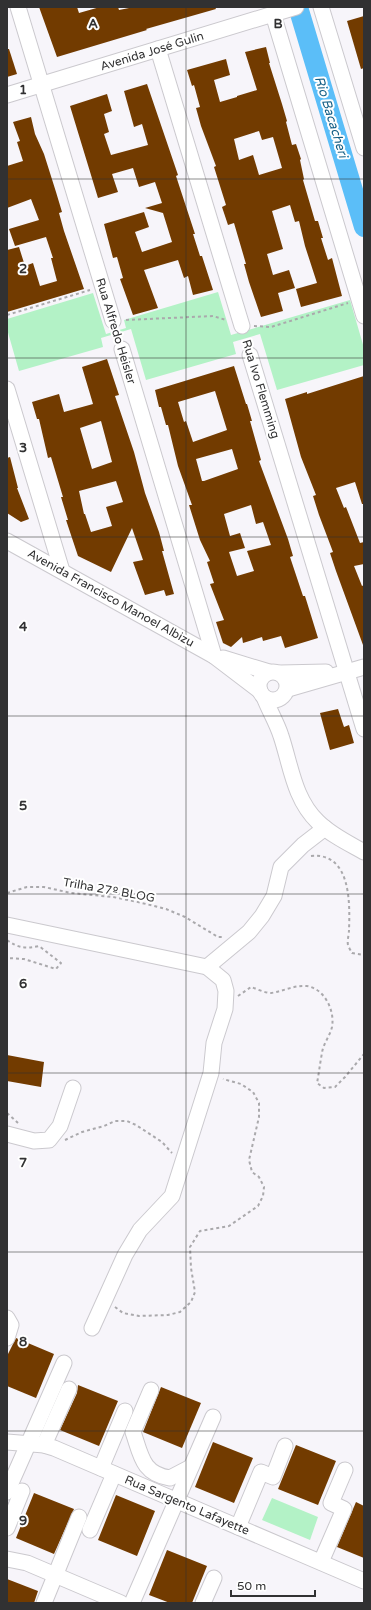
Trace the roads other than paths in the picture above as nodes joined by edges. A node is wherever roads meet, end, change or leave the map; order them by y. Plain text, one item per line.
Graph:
1 (18, 7) edge
2 (321, 7) edge
3 (284, 11) edge
4 (158, 49) junction
5 (41, 85) junction
6 (7, 95) edge
7 (364, 148) edge
8 (364, 316) edge
9 (113, 321) road end
10 (242, 326) road end
11 (122, 349) dead end
12 (250, 355) dead end
13 (7, 389) edge
14 (7, 541) edge
15 (62, 571) junction
16 (214, 656) junction
17 (364, 667) edge
18 (346, 672) junction
19 (275, 673) junction
20 (286, 692) junction
21 (262, 694) junction
22 (364, 729) edge
23 (281, 735) junction
24 (325, 828) junction
25 (364, 852) edge
26 (7, 925) edge
27 (207, 967) junction
28 (73, 1088) dead end
29 (7, 1134) edge
30 (8, 1319) edge
31 (92, 1328) dead end
32 (7, 1338) edge
33 (64, 1363) dead end
34 (69, 1389) dead end
35 (151, 1390) dead end
36 (125, 1411) dead end
37 (213, 1417) dead end
38 (7, 1442) edge
39 (28, 1443) junction
40 (44, 1445) junction
41 (286, 1446) dead end
42 (191, 1467) junction
43 (345, 1470) dead end
44 (108, 1471) junction
45 (156, 1475) junction
46 (150, 1489) junction
47 (7, 1492) edge
48 (22, 1492) dead end
49 (176, 1500) junction
50 (79, 1517) dead end
51 (238, 1527) junction
52 (7, 1528) edge
53 (90, 1530) dead end
54 (7, 1559) edge
55 (321, 1562) junction
56 (56, 1576) junction
57 (214, 1578) dead end
58 (364, 1581) edge
59 (44, 1603) edge
60 (121, 1603) edge
61 (132, 1603) edge
62 (203, 1603) edge

1 - 5 street, Rua Alfredo Heisler
2 - 7 street
3 - 4 street, Avenida José Gulin
3 - 8 street
4 - 5 street, Avenida José Gulin
4 - 10 street, Rua Ivo Flemming
5 - 6 street, Avenida José Gulin
5 - 9 street, Rua Alfredo Heisler
11 - 16 street, Rua Alfredo Heisler
12 - 18 street, Rua Ivo Flemming
13 - 15 street
14 - 15 street, Avenida Francisco Manoel Albizu
15 - 16 street, Avenida Francisco Manoel Albizu
16 - 19 street, Avenida Francisco Manoel Albizu
16 - 21 street, Avenida Francisco Manoel Albizu
17 - 18 street, Avenida Francisco Manoel Albizu
18 - 19 street, Avenida Francisco Manoel Albizu
18 - 20 street, Avenida Francisco Manoel Albizu
18 - 22 street, Rua Ivo Flemming
19 - 20 street
19 - 21 street
20 - 21 street
20 - 23 street
21 - 23 street
23 - 24 street
24 - 25 street
24 - 27 street
26 - 27 street
27 - 31 street
28 - 29 street
30 - 32 street
33 - 39 street
34 - 40 street
35 - 45 street
36 - 44 street
37 - 42 street
38 - 39 street, Rua Sargento Lafayette
39 - 40 street, Rua Sargento Lafayette
39 - 47 street
40 - 44 street, Rua Sargento Lafayette
41 - 51 street
42 - 45 street
42 - 49 street
43 - 55 street
44 - 46 street, Rua Sargento Lafayette
44 - 53 street
45 - 46 street
46 - 49 street, Rua Sargento Lafayette
48 - 52 street
49 - 51 street, Rua Sargento Lafayette
49 - 61 street
50 - 56 street
51 - 55 street, Rua Sargento Lafayette
54 - 56 street
55 - 58 street, Rua Sargento Lafayette
56 - 59 street
56 - 60 street
57 - 62 street

